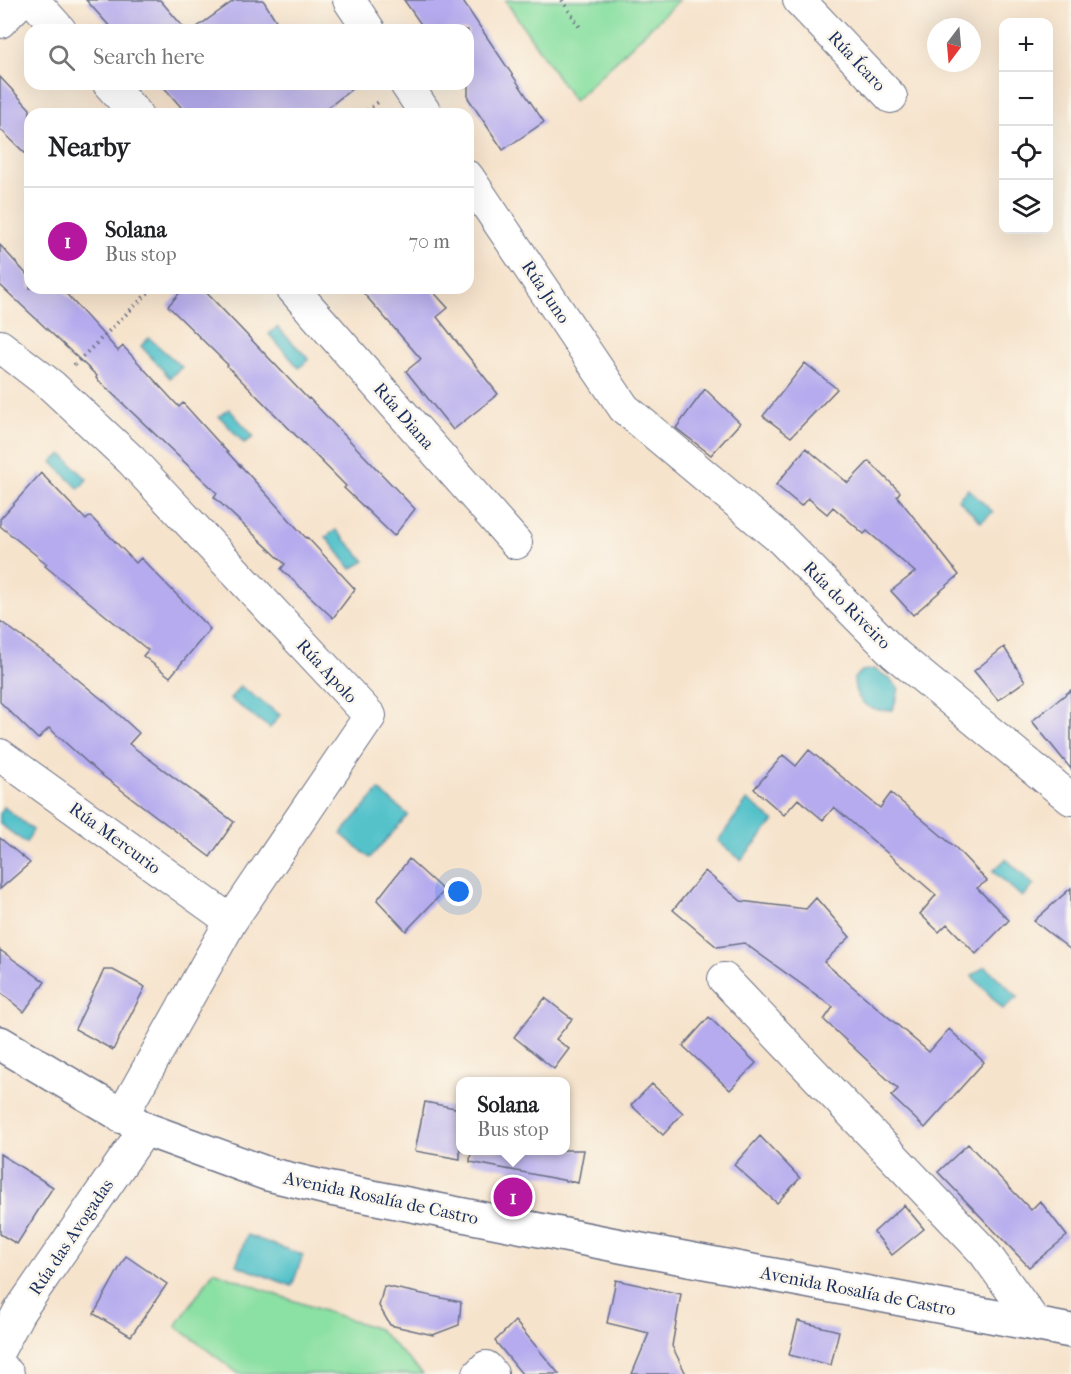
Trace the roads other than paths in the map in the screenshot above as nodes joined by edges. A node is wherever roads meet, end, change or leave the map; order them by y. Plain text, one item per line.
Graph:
1 (22, 0) edge
2 (33, 0) edge
3 (349, 0) edge
4 (799, 0) edge
5 (0, 22) edge
6 (55, 24) edge
7 (365, 24) edge
8 (114, 90) edge
9 (410, 90) edge
10 (891, 97) dead end
11 (131, 108) edge
12 (422, 108) edge
13 (474, 186) edge
14 (297, 294) edge
15 (0, 346) edge
16 (624, 408) joint
17 (516, 543) dead end
18 (0, 754) edge
19 (1071, 800) edge
20 (231, 921) junction
21 (724, 979) dead end
22 (0, 1043) edge
23 (133, 1123) junction
24 (1036, 1324) junction
25 (1071, 1331) edge
26 (0, 1348) edge
27 (0, 1367) edge
28 (8, 1374) edge
29 (479, 1374) edge
30 (492, 1374) edge

1 - 5 street
2 - 6 street
3 - 7 street
4 - 10 street, Rúa Ícaro
8 - 11 street
9 - 12 street
13 - 16 street, Rúa Juno
14 - 17 street, Rúa Diana
15 - 20 street, Rúa Apolo
16 - 19 street, Rúa do Riveiro
18 - 20 street, Rúa Mercurio
20 - 23 street, Rúa Apolo
21 - 24 street
22 - 23 street, Avenida Rosalía de Castro
23 - 24 street, Avenida Rosalía de Castro
23 - 26 street, Rúa das Avogadas
24 - 25 street, Avenida Rosalía de Castro
27 - 28 street
29 - 30 street

